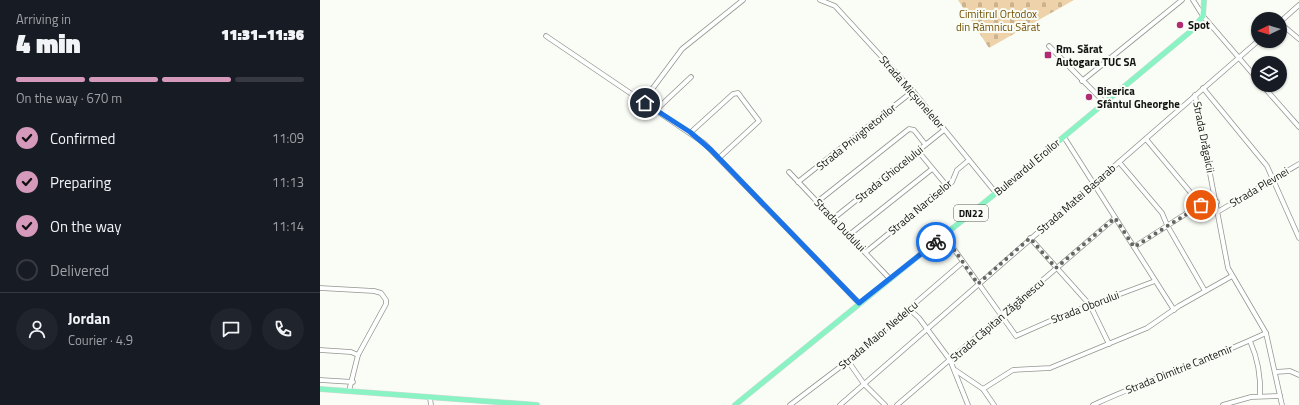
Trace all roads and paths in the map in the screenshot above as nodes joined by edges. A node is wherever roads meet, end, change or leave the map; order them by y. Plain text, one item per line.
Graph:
1 (743, 0) edge
2 (820, 0) edge
3 (1182, 0) edge
4 (1193, 0) edge
5 (1204, 0) edge
6 (1299, 5) edge
7 (1203, 16) junction
8 (1287, 16) edge
9 (1287, 28) edge
10 (546, 36) dead end
11 (1299, 39) edge
12 (1049, 46) dead end
13 (1251, 47) edge
14 (1239, 58) junction
15 (1251, 72) edge
16 (691, 76) dead end
17 (1082, 81) junction
18 (1203, 88) junction
19 (913, 91) junction
20 (1268, 92) edge
21 (1195, 95) junction
22 (1104, 102) junction
23 (645, 103) junction
24 (656, 110) junction
25 (1299, 127) edge
26 (944, 130) junction
27 (690, 132) junction
28 (1064, 137) junction
29 (1146, 139) junction
30 (925, 144) junction
31 (918, 151) junction
32 (719, 158) junction
33 (969, 160) junction
34 (1120, 162) junction
35 (1299, 164) edge
36 (932, 169) junction
37 (789, 172) dead end
38 (1274, 178) junction
39 (798, 182) junction
40 (1094, 184) junction
41 (947, 186) junction
42 (996, 193) junction
43 (817, 202) junction
44 (1217, 202) junction
45 (1201, 205) junction
46 (1219, 211) junction
47 (834, 218) junction
48 (1115, 218) junction
49 (1167, 225) junction
50 (849, 235) junction
51 (944, 235) junction
52 (1030, 238) junction
53 (1299, 238) edge
54 (1134, 247) junction
55 (866, 252) junction
56 (963, 262) junction
57 (1056, 268) junction
58 (1232, 276) junction
59 (890, 279) junction
60 (1155, 281) junction
61 (978, 284) junction
62 (320, 288) edge
63 (1205, 291) junction
64 (859, 303) junction
65 (1090, 305) junction
66 (909, 309) junction
67 (1174, 310) junction
68 (1001, 317) junction
69 (927, 329) junction
70 (1266, 333) junction
71 (1250, 340) junction
72 (1109, 344) junction
73 (320, 350) edge
74 (358, 355) junction
75 (950, 360) junction
76 (848, 361) junction
77 (954, 370) junction
78 (1275, 372) junction
79 (1299, 375) edge
80 (320, 380) edge
81 (352, 382) junction
82 (864, 384) junction
83 (320, 389) edge
84 (983, 389) junction
85 (350, 391) junction
86 (1260, 396) junction
87 (1280, 396) junction
88 (430, 398) junction
89 (431, 405) edge
90 (537, 405) edge
91 (734, 405) edge
92 (790, 405) edge
93 (840, 405) edge
94 (885, 405) edge
95 (897, 405) edge
96 (968, 405) edge
97 (994, 405) edge
98 (1093, 405) edge
99 (1223, 405) edge
100 (1282, 405) edge

1 - 23 street
2 - 19 street, Strada Micșunelelor
3 - 17 street
4 - 7 street
5 - 7 main road
6 - 8 street
7 - 14 street
7 - 22 main road, Bulevardul Eroilor / DN22
9 - 11 street
10 - 23 street
12 - 17 street
13 - 14 street, Strada Matei Basarab
14 - 15 street
14 - 18 street, Strada Matei Basarab
16 - 24 street
17 - 22 street
18 - 21 street, Strada Matei Basarab
18 - 38 street
19 - 26 street, Strada Micșunelelor
19 - 39 street, Strada Privighetorilor
20 - 25 street
21 - 29 street, Strada Matei Basarab
21 - 44 street, Strada Drăgaicii
22 - 28 main road, Bulevardul Eroilor / DN22
23 - 24 street
24 - 27 street
26 - 30 street, Strada Ghiocelului
26 - 33 street, Strada Micșunelelor
27 - 32 street
27 - 32 street
28 - 40 street
28 - 42 main road, Bulevardul Eroilor / DN22
29 - 34 street, Strada Matei Basarab
29 - 45 street
30 - 31 street, Strada Ghiocelului
30 - 43 street
31 - 36 street
31 - 47 street, Strada Ghiocelului
32 - 64 street
33 - 41 street, Strada Narciselor
33 - 42 street, Strada Micșunelelor
34 - 40 street, Strada Matei Basarab
34 - 49 street
35 - 38 street, Strada Plevnei
36 - 41 street
36 - 50 street
37 - 39 street, Strada Dudului
38 - 46 street, Strada Plevnei
38 - 53 street
39 - 43 street, Strada Dudului
40 - 48 street
40 - 52 street, Strada Matei Basarab
41 - 55 street, Strada Narciselor
42 - 51 main road, Bulevardul Eroilor / DN22
43 - 47 street, Strada Dudului
44 - 45 street
44 - 46 street, Strada Drăgaicii
45 - 49 street
46 - 58 street, Strada Drăgaicii
47 - 50 street, Strada Dudului
48 - 54 street
48 - 57 street, Strada Căpitan Zăgănescu
49 - 54 street
49 - 63 street
50 - 55 street, Strada Dudului
51 - 56 street
51 - 59 main road, Bulevardul Eroilor / DN22
52 - 57 street
52 - 61 street, Strada Matei Basarab
54 - 60 street
55 - 59 street, Strada Dudului
56 - 61 street
56 - 66 street, Strada Maior Nedelcu
57 - 65 street
57 - 68 street, Strada Căpitan Zăgănescu
58 - 63 street
58 - 70 street, Strada Drăgaicii
59 - 64 main road, Bulevardul Eroilor / DN22
60 - 65 street, Strada Oborului
60 - 67 street
61 - 68 street
61 - 69 street, Strada Matei Basarab
62 - 74 street
63 - 67 street
64 - 91 main road, Bulevardul Eroilor / DN22
65 - 68 street, Strada Oborului
65 - 72 street
66 - 69 street
66 - 76 street, Strada Maior Nedelcu
67 - 72 street
68 - 75 street, Strada Căpitan Zăgănescu
69 - 75 street
69 - 82 street, Strada Matei Basarab
70 - 71 street, Strada Dimitrie Cantemir
70 - 78 street, Strada Drăgaicii
71 - 86 street
71 - 98 street, Strada Dimitrie Cantemir
72 - 84 street
73 - 74 street
74 - 81 street
75 - 77 street
75 - 95 street, Strada Căpitan Zăgănescu
76 - 82 street
76 - 92 street, Strada Maior Nedelcu
77 - 84 street
77 - 96 street
78 - 79 street
78 - 87 street, Strada Drăgaicii
80 - 81 street
81 - 85 street
82 - 93 street, Strada Matei Basarab
82 - 94 street
83 - 85 main road
84 - 97 street
85 - 88 main road
86 - 87 street
86 - 99 street
87 - 100 street, Strada Drăgaicii
88 - 89 street
88 - 90 main road

